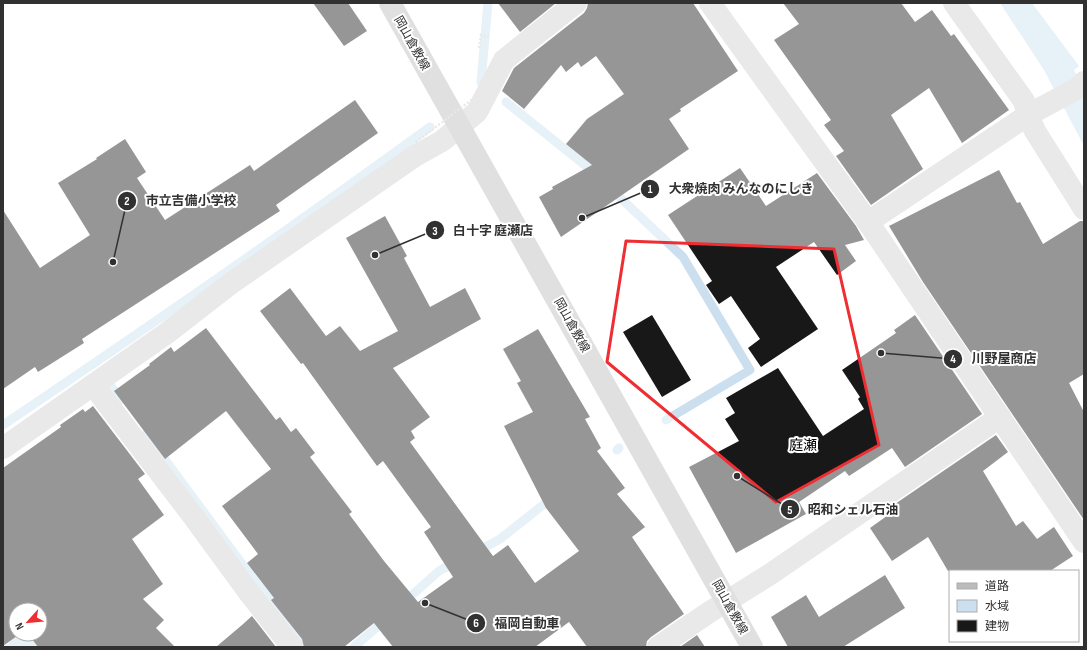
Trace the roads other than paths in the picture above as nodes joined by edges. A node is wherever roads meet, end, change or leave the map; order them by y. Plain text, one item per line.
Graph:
1 (390, 3) edge
2 (576, 3) edge
3 (710, 3) edge
4 (954, 3) edge
5 (1081, 85) edge
6 (1028, 116) junction
7 (460, 127) junction
8 (1084, 209) edge
9 (868, 222) junction
10 (100, 380) junction
11 (1000, 417) junction
12 (3, 448) edge
13 (1082, 534) edge
14 (726, 602) junction
15 (292, 647) edge
16 (658, 647) edge
17 (752, 647) edge

1 - 7 main road, 岡山倉敷線
2 - 7 street
3 - 9 street
4 - 6 street
5 - 6 street
6 - 8 street
6 - 9 street
7 - 10 street
7 - 14 main road, 岡山倉敷線
9 - 11 street
10 - 12 street
10 - 15 street
11 - 13 street
11 - 14 street
14 - 16 street
14 - 17 main road, 岡山倉敷線

